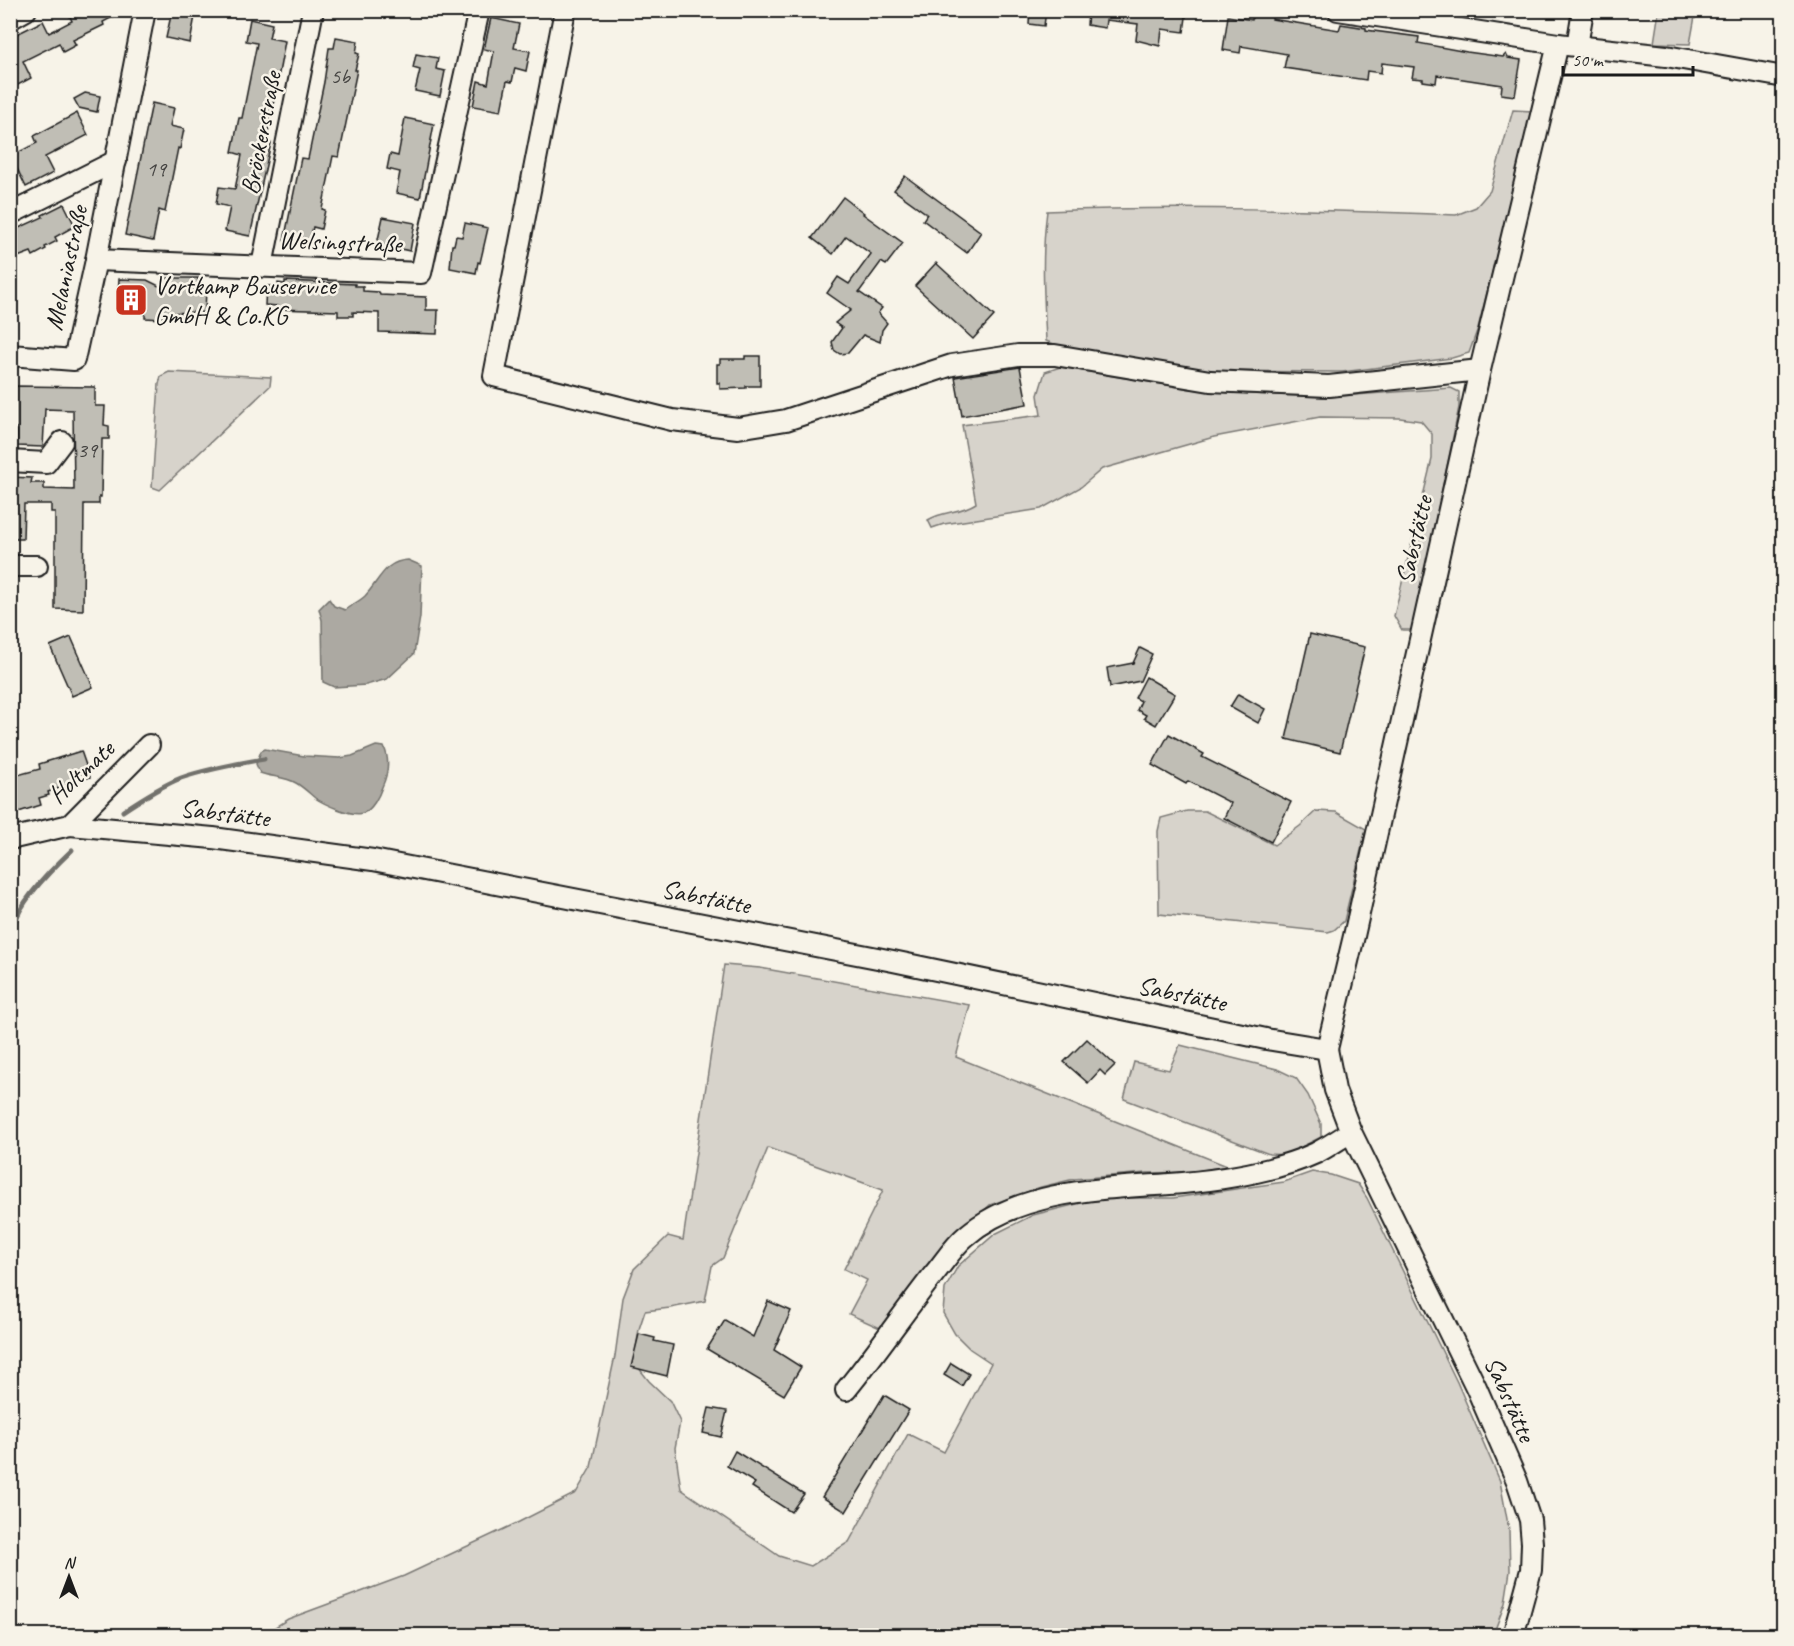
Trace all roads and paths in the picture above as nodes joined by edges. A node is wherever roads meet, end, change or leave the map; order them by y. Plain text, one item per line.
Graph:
1 (26, 10) edge
2 (145, 10) edge
3 (313, 10) edge
4 (479, 10) edge
5 (565, 10) edge
6 (1338, 10) edge
7 (1582, 10) edge
8 (10, 19) edge
9 (1568, 45) junction
10 (1784, 78) edge
11 (116, 161) junction
12 (10, 214) edge
13 (96, 260) junction
14 (262, 266) junction
15 (10, 355) edge
16 (1480, 370) junction
17 (62, 442) dead end
18 (10, 461) edge
19 (10, 566) edge
20 (37, 566) dead end
21 (149, 745) dead end
22 (70, 825) junction
23 (10, 839) edge
24 (1327, 1049) junction
25 (1351, 1132) junction
26 (846, 1390) dead end
27 (1513, 1635) edge

1 - 8 street
2 - 11 street, Melaniastraße
3 - 14 street, Bröckerstraße
4 - 14 street, Welsingstraße
5 - 16 street
6 - 9 street
7 - 9 street, Sabstätte
9 - 10 street
9 - 16 street, Sabstätte
11 - 12 street, Melaniastraße
11 - 13 street, Melaniastraße
13 - 14 street, Welsingstraße
13 - 15 street, Melaniastraße
16 - 24 street, Sabstätte
17 - 18 street
19 - 20 street
21 - 22 street, Holtmate
22 - 23 street, Holtmate
22 - 24 street, Sabstätte
24 - 25 street, Sabstätte
25 - 26 street
25 - 27 street, Sabstätte

